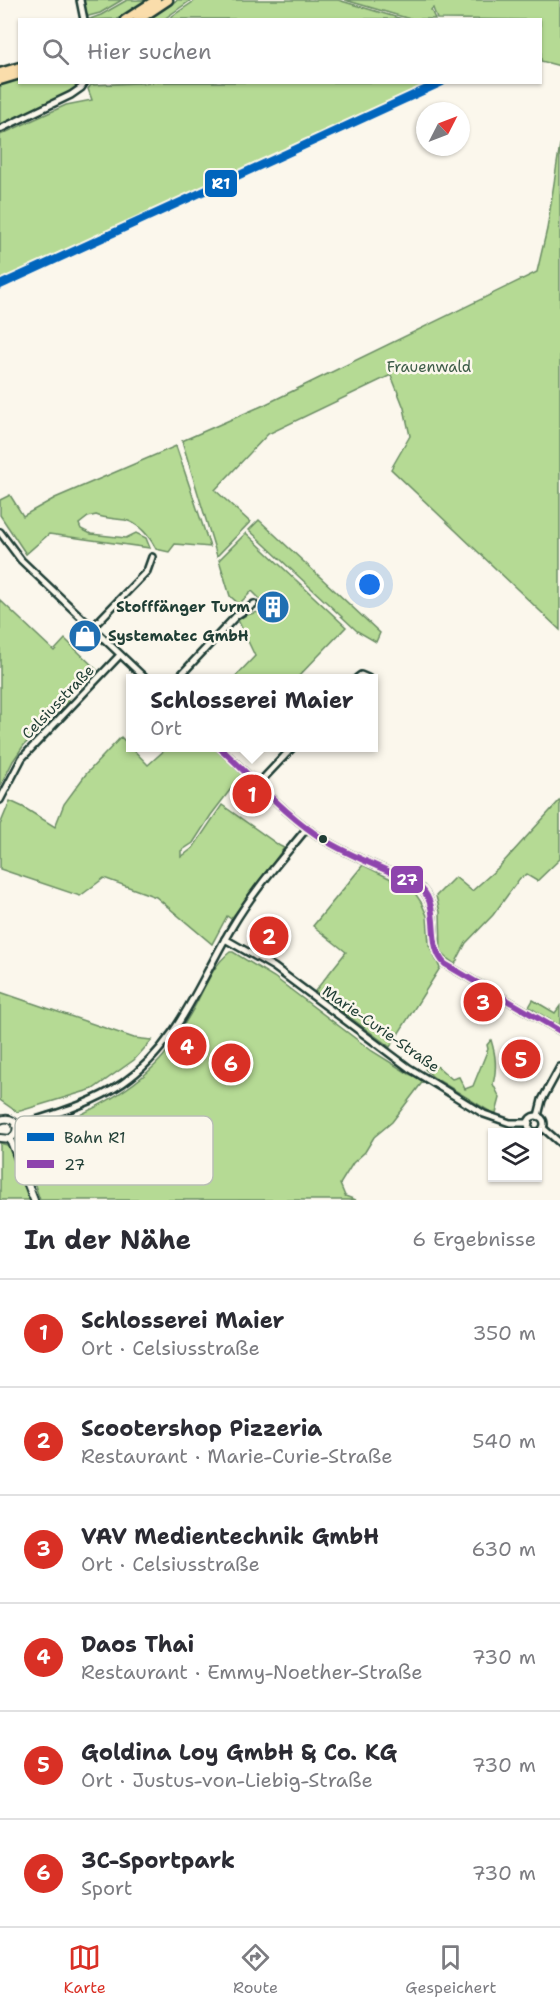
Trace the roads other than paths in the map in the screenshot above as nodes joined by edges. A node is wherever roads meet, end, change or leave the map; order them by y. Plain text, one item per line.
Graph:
1 (80, 0) edge
2 (156, 0) edge
3 (168, 0) edge
4 (84, 18) edge
5 (128, 18) edge
6 (141, 18) edge
7 (18, 68) edge
8 (0, 73) edge
9 (18, 75) edge
10 (0, 80) edge
11 (84, 84) edge
12 (0, 129) edge
13 (0, 532) edge
14 (152, 557) dead end
15 (254, 604) dead end
16 (92, 628) junction
17 (120, 655) junction
18 (141, 674) edge
19 (182, 674) edge
20 (225, 752) edge
21 (287, 752) edge
22 (259, 783) junction
23 (0, 800) edge
24 (307, 828) junction
25 (225, 939) junction
26 (560, 1030) edge
27 (560, 1066) edge
28 (47, 1116) edge
29 (538, 1116) junction
30 (1, 1118) edge
31 (529, 1123) junction
32 (15, 1124) edge
33 (543, 1128) junction
34 (15, 1134) edge
35 (0, 1138) edge
36 (10, 1139) junction
37 (560, 1143) edge
38 (15, 1152) edge
39 (28, 1185) edge
40 (34, 1200) edge

1 - 4 street
2 - 5 highway
3 - 6 highway
7 - 8 highway
9 - 10 highway
11 - 12 street
13 - 16 street
14 - 16 street
15 - 19 street
16 - 17 street
17 - 18 street
17 - 23 street, Celsiusstraße
20 - 22 street
21 - 22 street
22 - 24 street
24 - 25 street
24 - 26 street
25 - 28 street
25 - 31 street, Marie-Curie-Straße
27 - 29 street
29 - 31 street
29 - 33 street
30 - 32 street
31 - 33 street
33 - 37 street
34 - 36 street
35 - 36 street
36 - 38 street
39 - 40 street

